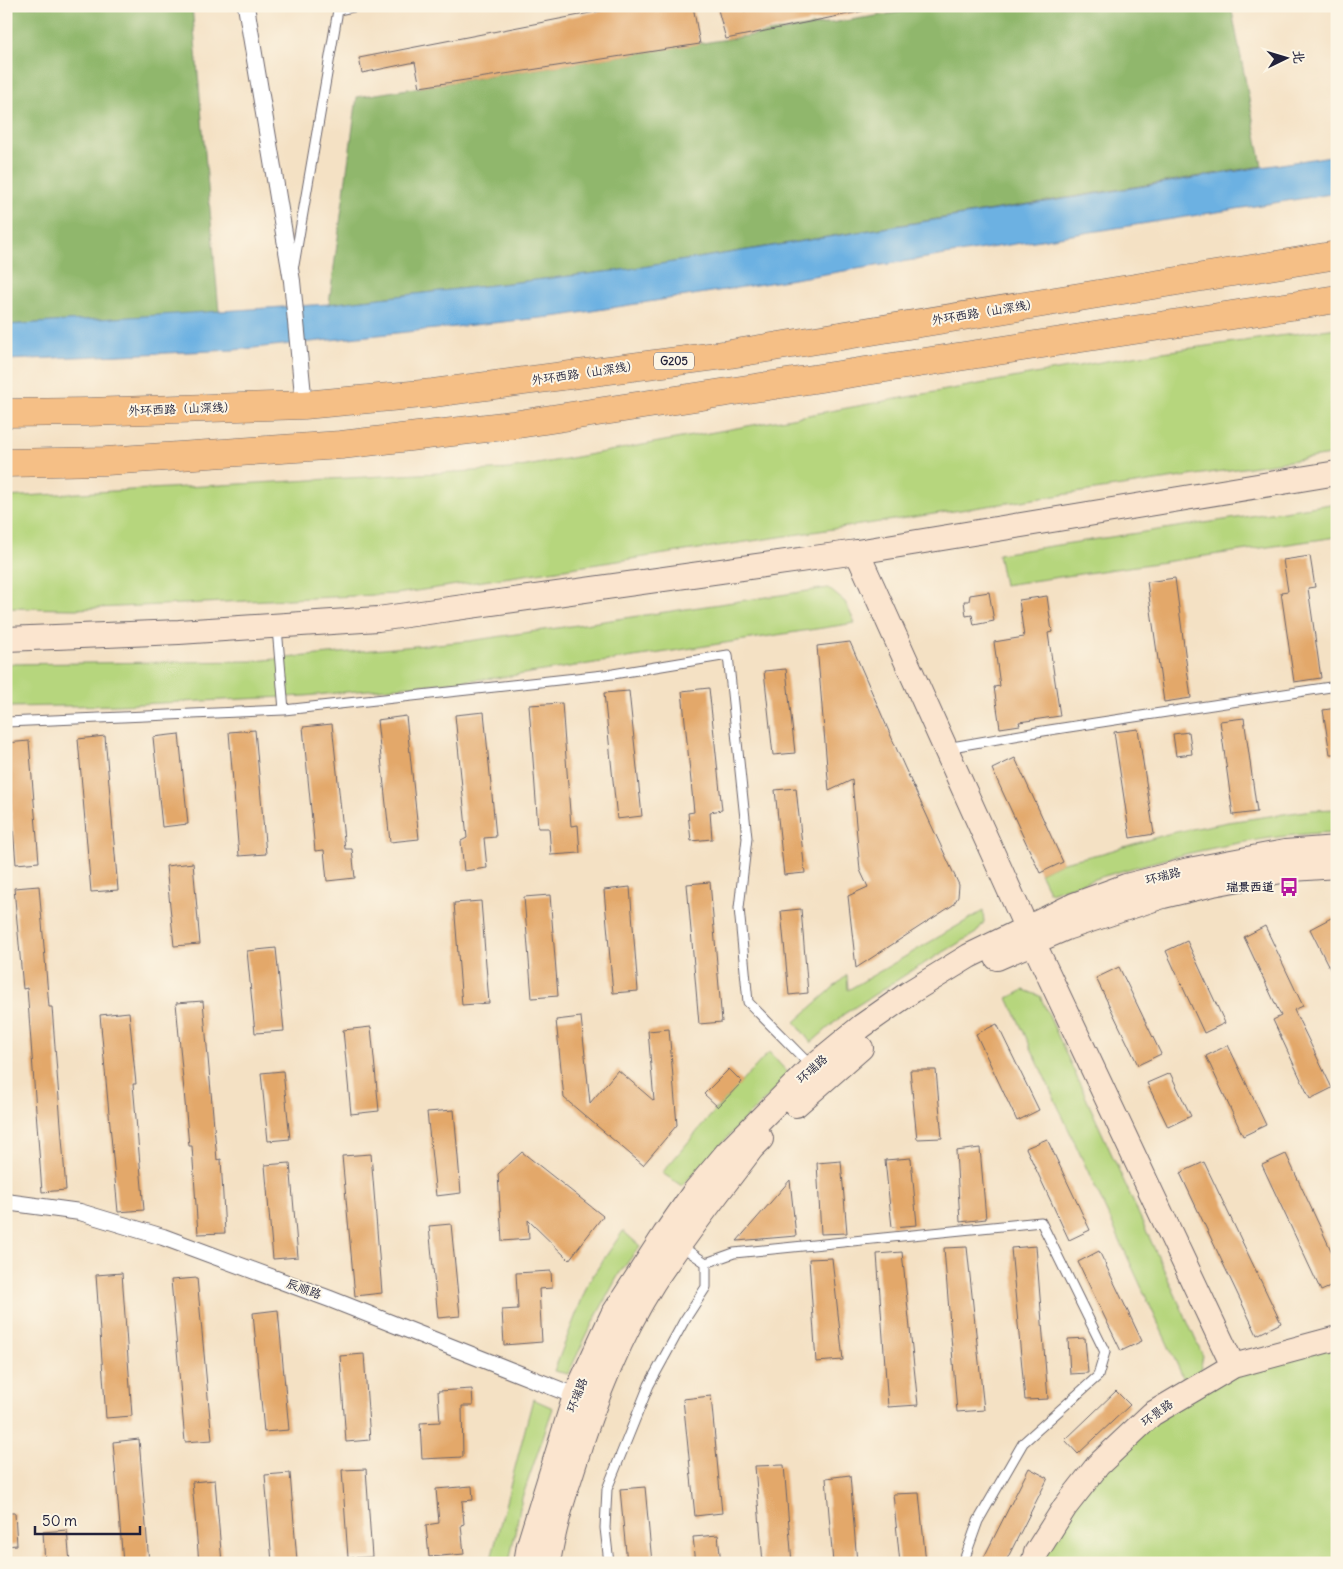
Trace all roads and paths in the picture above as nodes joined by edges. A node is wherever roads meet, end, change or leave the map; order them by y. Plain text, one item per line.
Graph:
1 (246, 6) edge
2 (358, 6) edge
3 (337, 8) edge
4 (1337, 255) edge
5 (292, 281) junction
6 (1337, 299) edge
7 (304, 405) junction
8 (6, 413) edge
9 (6, 463) edge
10 (1337, 473) edge
11 (857, 552) junction
12 (277, 626) junction
13 (6, 639) edge
14 (1337, 686) edge
15 (284, 710) junction
16 (6, 722) edge
17 (946, 748) junction
18 (1337, 848) edge
19 (1337, 866) edge
20 (1030, 935) junction
21 (812, 1067) junction
22 (6, 1202) edge
23 (672, 1239) junction
24 (706, 1263) junction
25 (1337, 1338) edge
26 (1233, 1366) junction
27 (585, 1400) junction
28 (526, 1563) edge
29 (548, 1563) edge
30 (609, 1563) edge
31 (963, 1563) edge
32 (1033, 1563) edge

1 - 5 street
2 - 3 lane
3 - 5 lane
4 - 7 highway, 外环西路（山深线） / G205
5 - 7 street
6 - 9 highway
7 - 8 highway, 外环西路（山深线） / G205
10 - 11 street
11 - 12 street
11 - 17 street
12 - 13 street
12 - 15 lane
14 - 17 lane
15 - 16 lane
15 - 21 lane
17 - 20 street
18 - 20 street, 环瑞路
19 - 20 street, 环瑞路
20 - 21 street, 环瑞路
20 - 23 street, 环瑞路
20 - 26 street
21 - 23 street, 环瑞路
22 - 27 street, 辰顺路
23 - 24 lane
23 - 27 street, 环瑞路
24 - 30 lane
24 - 31 lane
25 - 26 street, 环景路
26 - 32 street, 环景路
27 - 28 street, 环瑞路
27 - 29 street, 环瑞路

